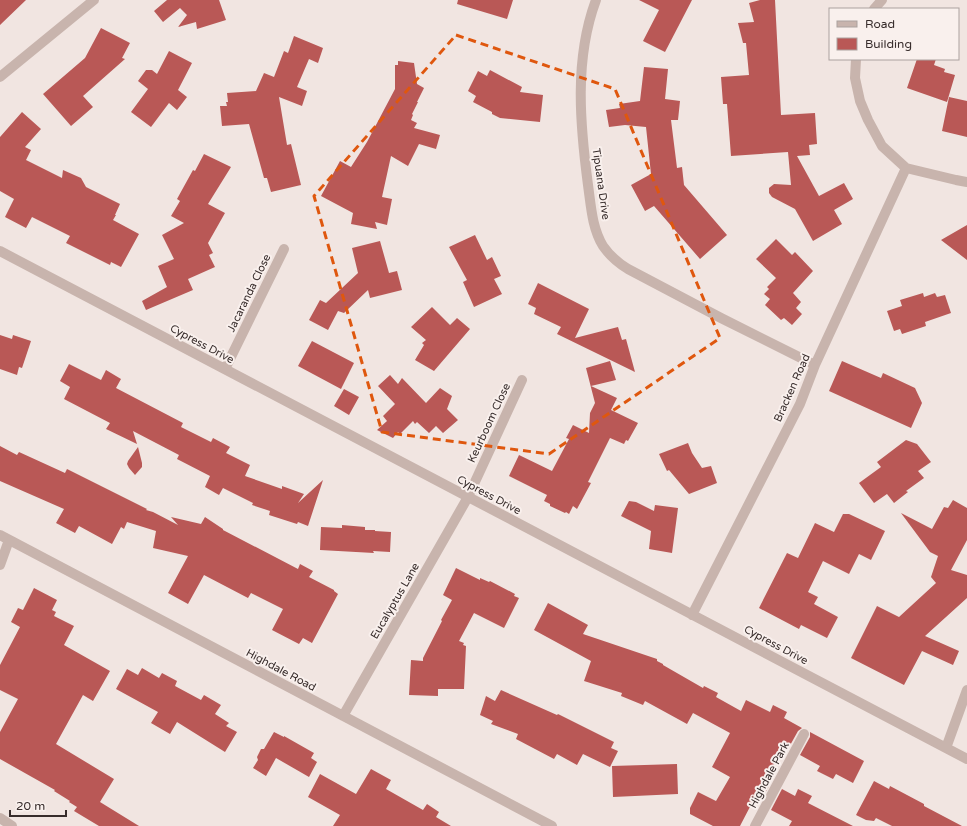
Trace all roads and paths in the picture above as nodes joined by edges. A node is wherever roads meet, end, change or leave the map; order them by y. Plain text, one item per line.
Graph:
1 (94, 0) edge
2 (596, 0) edge
3 (882, 0) edge
4 (875, 8) edge
5 (856, 60) edge
6 (0, 76) edge
7 (906, 168) junction
8 (967, 182) edge
9 (284, 249) dead end
10 (0, 252) edge
11 (815, 365) junction
12 (225, 369) junction
13 (522, 380) dead end
14 (468, 497) junction
15 (4, 538) edge
16 (0, 565) edge
17 (692, 615) junction
18 (967, 690) edge
19 (343, 716) junction
20 (804, 734) dead end
21 (946, 748) junction
22 (967, 759) edge
23 (0, 818) edge
24 (12, 826) edge
25 (552, 826) edge
26 (755, 826) edge

1 - 6 street
2 - 11 street, Tipuana Drive
3 - 4 street
5 - 7 street
7 - 8 street
7 - 11 street, Bracken Road
9 - 12 street, Jacaranda Close
10 - 12 street, Cypress Drive
11 - 17 street, Bracken Road
12 - 14 street, Cypress Drive
13 - 14 street, Keurboom Close
14 - 17 street, Cypress Drive
14 - 19 street, Eucalyptus Lane
15 - 16 street
15 - 19 street, Highdale Road
17 - 21 street, Cypress Drive
18 - 21 street
19 - 25 street, Highdale Road
20 - 26 street, Highdale Park
21 - 22 street, Cypress Drive
23 - 24 street

